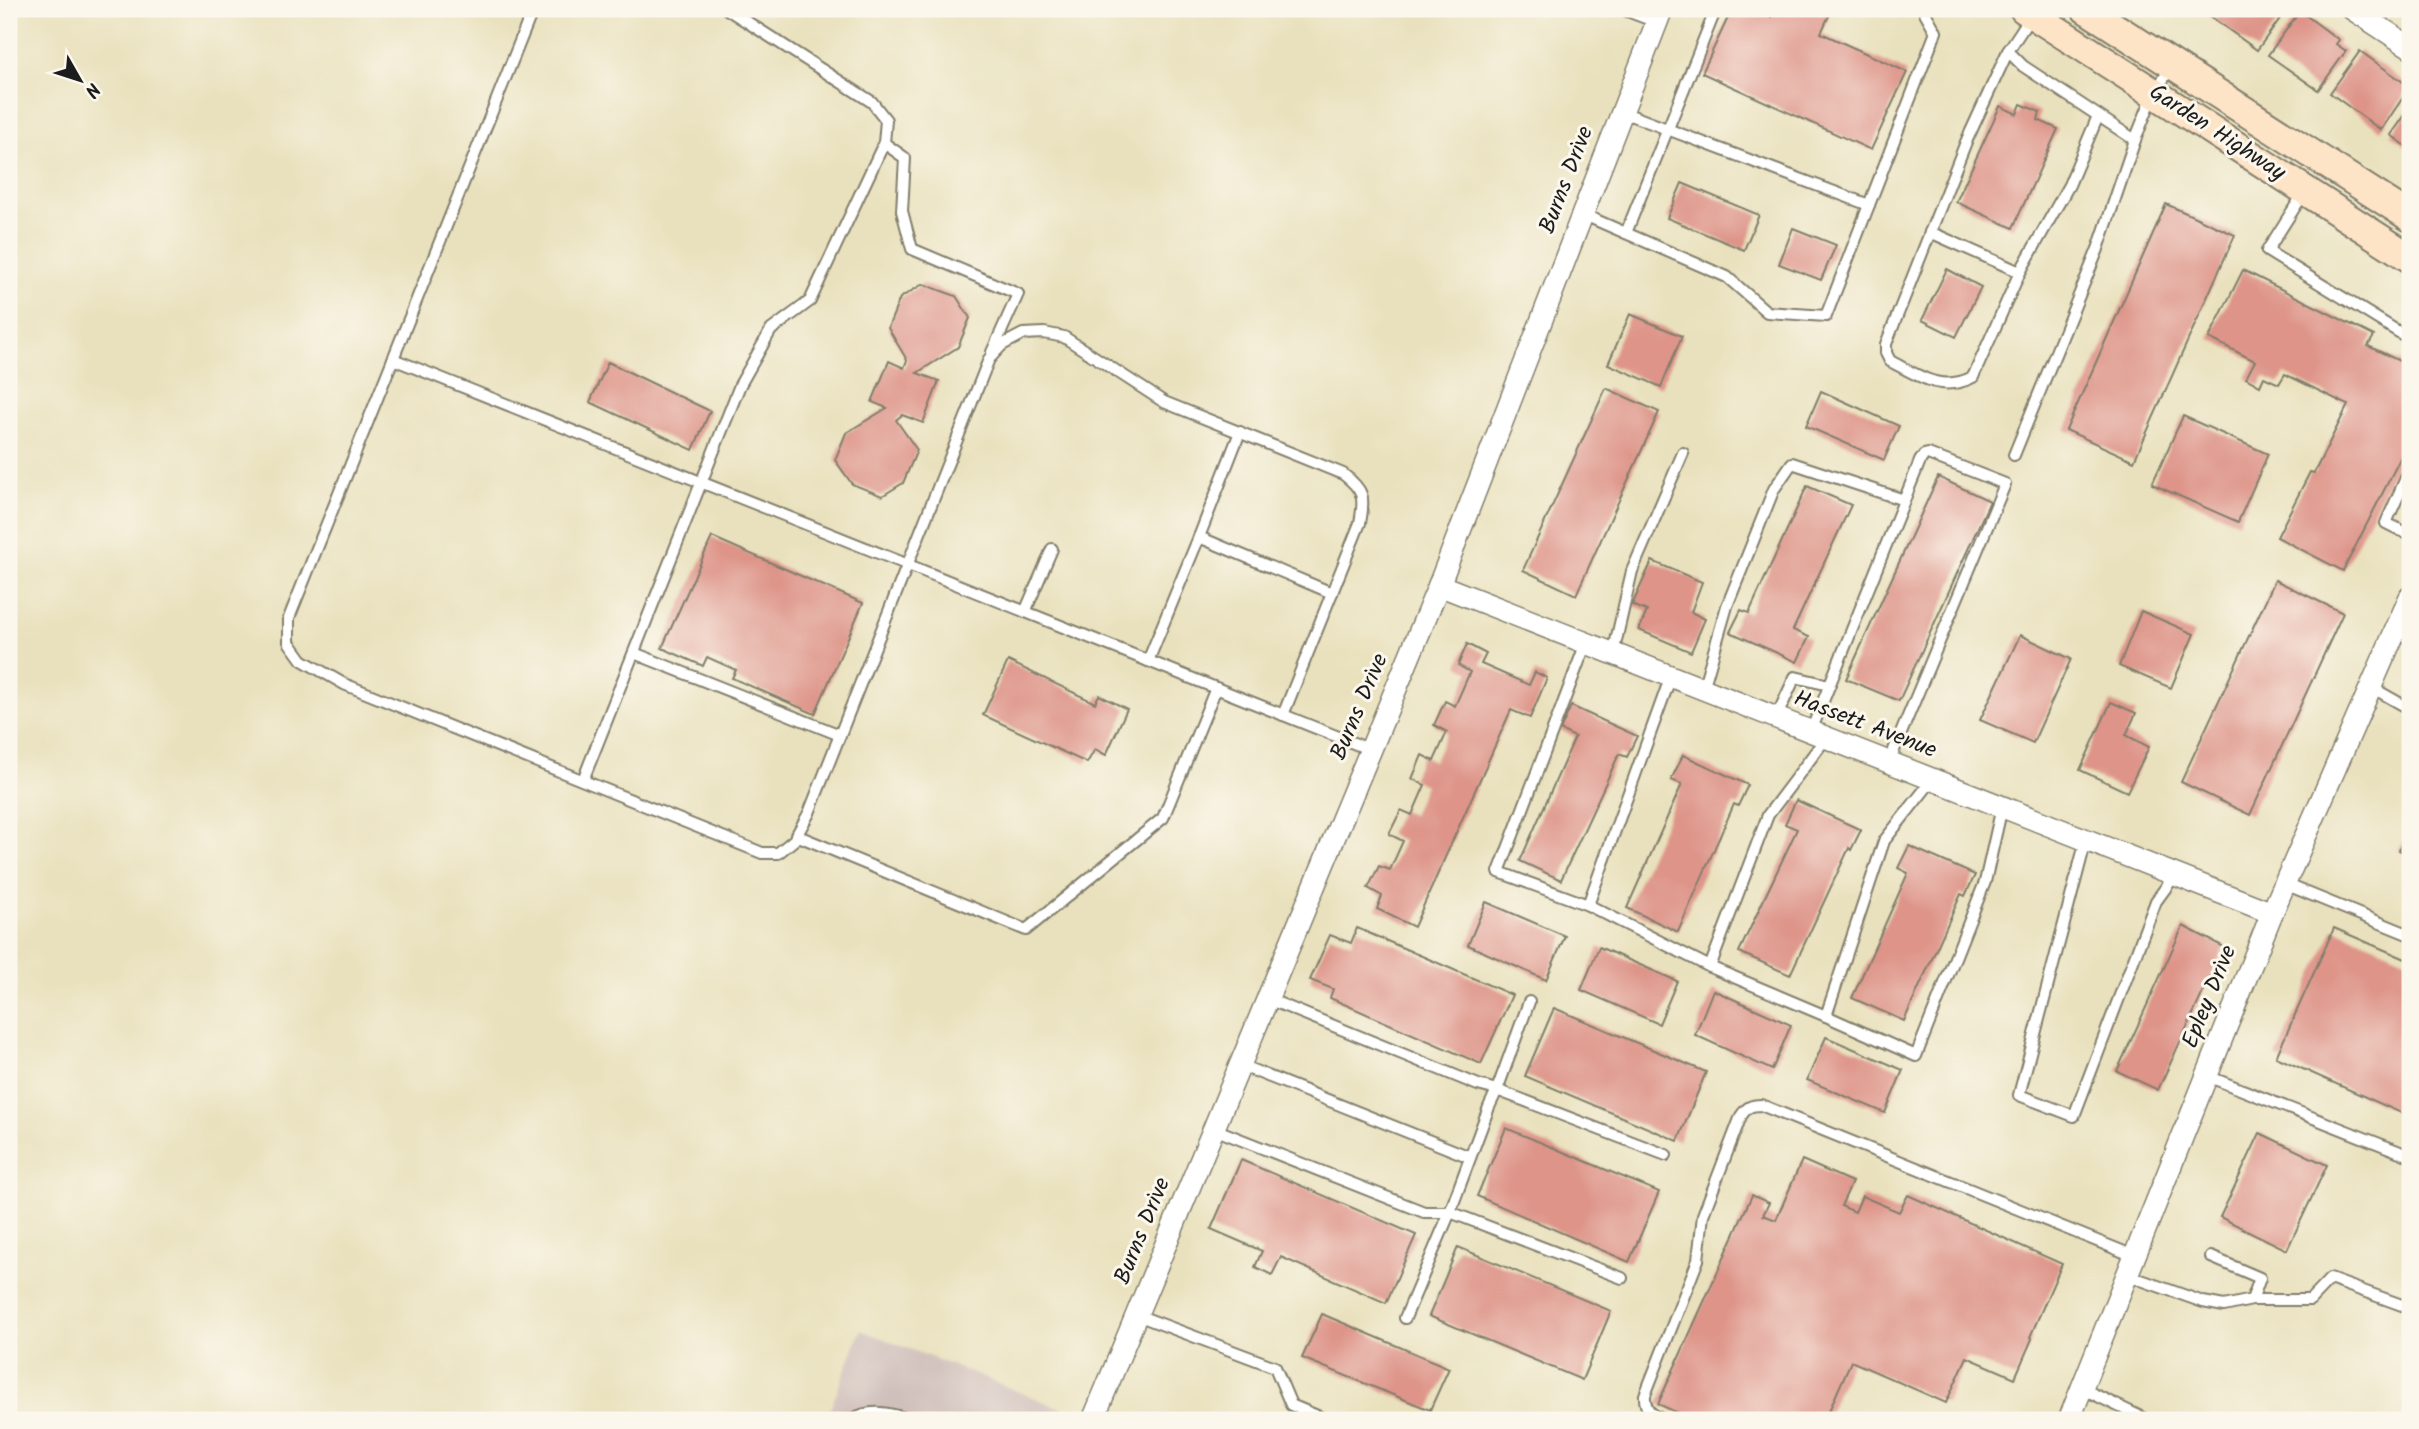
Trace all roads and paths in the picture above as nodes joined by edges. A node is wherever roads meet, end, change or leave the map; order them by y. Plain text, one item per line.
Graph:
1 (533, 9) edge
2 (727, 9) edge
3 (1622, 9) edge
4 (1716, 9) edge
5 (1923, 9) edge
6 (2086, 9) edge
7 (2352, 9) edge
8 (2028, 11) edge
9 (1659, 15) edge
10 (2410, 47) edge
11 (2008, 51) junction
12 (2173, 65) junction
13 (2154, 93) junction
14 (1622, 112) junction
15 (2098, 116) junction
16 (1668, 129) junction
17 (2135, 140) junction
18 (884, 143) junction
19 (2306, 191) junction
20 (1869, 205) junction
21 (1582, 214) junction
22 (2410, 217) edge
23 (1930, 232) junction
24 (1626, 233) junction
25 (2410, 258) edge
26 (2020, 272) junction
27 (2410, 339) edge
28 (393, 359) junction
29 (989, 359) junction
30 (1240, 432) junction
31 (1683, 453) dead end
32 (2014, 455) dead end
33 (2410, 470) edge
34 (702, 483) junction
35 (1903, 500) junction
36 (2410, 535) edge
37 (1199, 537) junction
38 (1052, 549) dead end
39 (909, 565) junction
40 (1439, 585) junction
41 (1332, 593) junction
42 (2410, 597) edge
43 (1025, 612) junction
44 (1587, 643) junction
45 (634, 653) junction
46 (1613, 654) junction
47 (1149, 661) junction
48 (1671, 676) junction
49 (1829, 685) junction
50 (2371, 687) junction
51 (1216, 688) junction
52 (1703, 689) junction
53 (2410, 709) edge
54 (1283, 715) junction
55 (1776, 718) junction
56 (1819, 734) junction
57 (840, 735) junction
58 (1371, 750) junction
59 (1889, 762) junction
60 (1933, 779) junction
61 (583, 780) junction
62 (2003, 807) junction
63 (796, 835) junction
64 (2085, 839) junction
65 (2175, 875) junction
66 (2285, 884) junction
67 (1588, 905) junction
68 (2272, 913) junction
69 (2410, 935) edge
70 (1710, 967) junction
71 (1268, 999) junction
72 (1530, 1002) dead end
73 (1826, 1016) junction
74 (1240, 1065) junction
75 (2207, 1076) junction
76 (1497, 1090) junction
77 (1214, 1129) junction
78 (1666, 1155) dead end
79 (2410, 1156) edge
80 (1469, 1157) junction
81 (1450, 1212) junction
82 (2211, 1257) dead end
83 (2131, 1266) junction
84 (1622, 1278) dead end
85 (2252, 1300) junction
86 (2410, 1308) edge
87 (1137, 1315) junction
88 (1405, 1318) dead end
89 (2081, 1388) junction
90 (851, 1420) edge
91 (911, 1420) edge
92 (1093, 1420) edge
93 (1327, 1420) edge
94 (1664, 1420) edge
95 (2069, 1420) edge
96 (2147, 1420) edge

1 - 28 lane
2 - 18 lane
3 - 9 lane
4 - 16 lane
5 - 20 lane
6 - 12 main road, Garden Highway
7 - 10 street
8 - 11 lane
8 - 13 main road, Garden Highway
9 - 14 street, Burns Drive
11 - 15 lane
11 - 23 lane
12 - 13 lane
12 - 22 main road, Garden Highway
13 - 17 lane
13 - 19 main road, Garden Highway
14 - 16 lane
14 - 21 street, Burns Drive
15 - 17 lane
15 - 26 lane
16 - 20 lane
16 - 24 lane
17 - 32 lane
18 - 29 lane
18 - 34 lane
19 - 25 main road, Garden Highway
19 - 27 lane
20 - 24 lane
21 - 24 lane
21 - 40 street, Burns Drive
23 - 26 lane
23 - 26 lane
28 - 34 lane
28 - 61 lane
29 - 30 lane
29 - 39 lane
30 - 37 lane
30 - 41 lane
31 - 46 lane
33 - 36 lane
34 - 39 lane
34 - 45 lane
35 - 49 lane
35 - 52 lane
35 - 59 lane
37 - 41 lane
37 - 47 lane
38 - 43 lane
39 - 43 lane
39 - 57 lane
40 - 44 street, Hassett Avenue
40 - 58 street, Burns Drive
41 - 54 lane
42 - 50 street, Epley Drive
43 - 47 lane
44 - 46 street, Hassett Avenue
44 - 67 lane
45 - 57 lane
45 - 61 lane
46 - 48 street, Hassett Avenue
47 - 51 lane
48 - 52 street, Hassett Avenue
48 - 67 lane
49 - 55 lane
49 - 56 lane
50 - 53 lane
50 - 66 street, Epley Drive
51 - 54 lane
51 - 63 lane
52 - 55 street, Hassett Avenue
54 - 58 lane
55 - 56 street, Hassett Avenue
56 - 59 street, Hassett Avenue
56 - 70 lane
57 - 63 lane
58 - 71 street, Burns Drive
59 - 60 street, Hassett Avenue
60 - 62 street, Hassett Avenue
60 - 73 lane
61 - 63 lane
62 - 64 street, Hassett Avenue
62 - 73 lane
64 - 65 street, Hassett Avenue
64 - 65 lane
65 - 68 street, Hassett Avenue
66 - 68 street, Epley Drive
66 - 69 lane
67 - 70 lane
68 - 75 street, Epley Drive
70 - 73 lane
71 - 74 street, Burns Drive
71 - 76 lane
72 - 76 lane
74 - 77 street, Burns Drive
74 - 80 lane
75 - 79 lane
75 - 83 street, Epley Drive
76 - 78 lane
76 - 80 lane
77 - 81 lane
77 - 87 street, Burns Drive
80 - 81 lane
81 - 84 lane
81 - 88 lane
82 - 85 lane
83 - 85 lane
83 - 89 street, Epley Drive
83 - 94 lane
85 - 86 lane
87 - 92 street, Burns Drive
87 - 93 lane
89 - 95 street, Epley Drive
89 - 96 lane
90 - 91 lane

